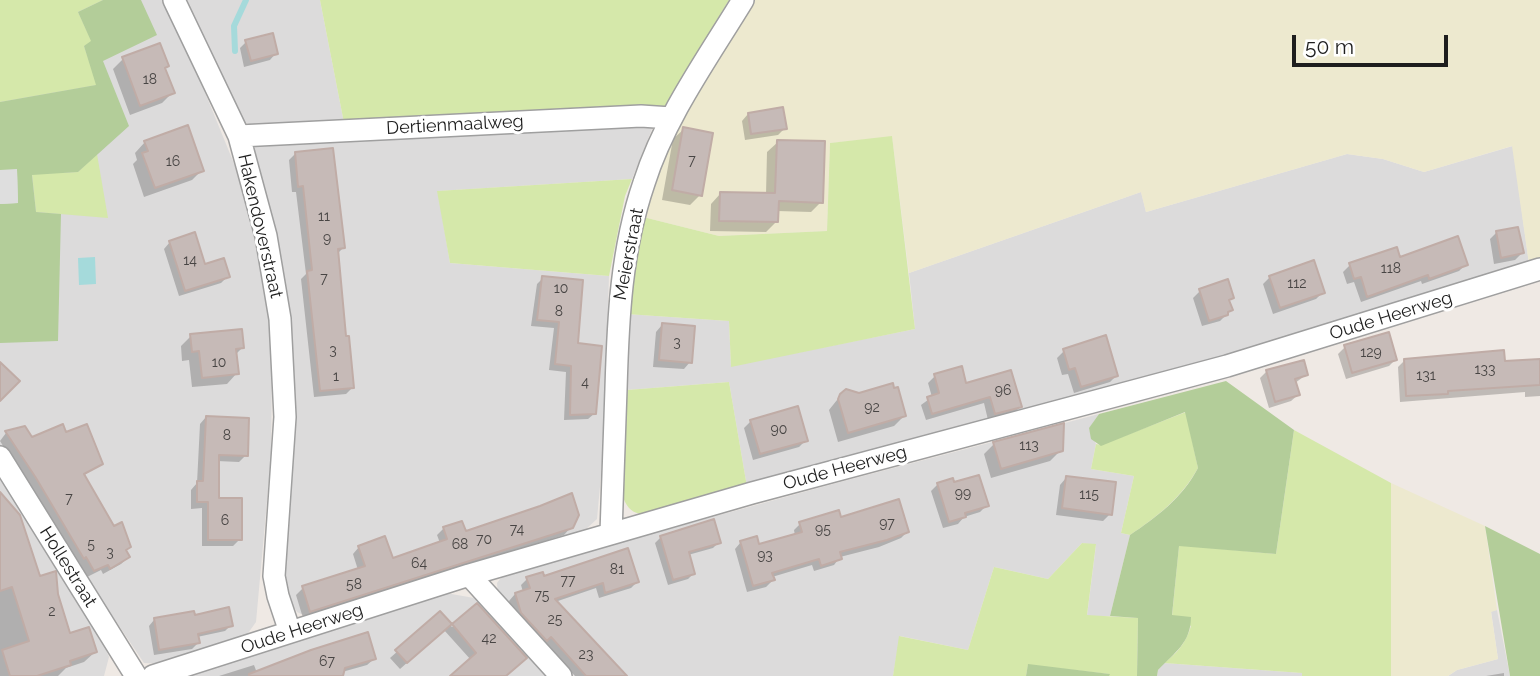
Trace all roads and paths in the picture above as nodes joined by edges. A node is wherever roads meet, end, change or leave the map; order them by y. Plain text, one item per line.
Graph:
1 (174, 0) edge
2 (743, 0) edge
3 (671, 118) junction
4 (239, 136) junction
5 (1540, 269) edge
6 (0, 457) edge
7 (611, 533) junction
8 (469, 575) junction
9 (290, 632) junction
10 (136, 676) edge
11 (153, 676) edge
12 (561, 676) edge

1 - 4 street, Hakendoverstraat
2 - 3 street, Meierstraat
3 - 4 street, Dertienmaalweg
3 - 7 street, Meierstraat
4 - 9 street, Hakendoverstraat
5 - 7 street, Oude Heerweg
6 - 10 street, Hollestraat
7 - 8 street, Oude Heerweg
8 - 9 street, Oude Heerweg
8 - 12 street
9 - 11 street, Oude Heerweg

